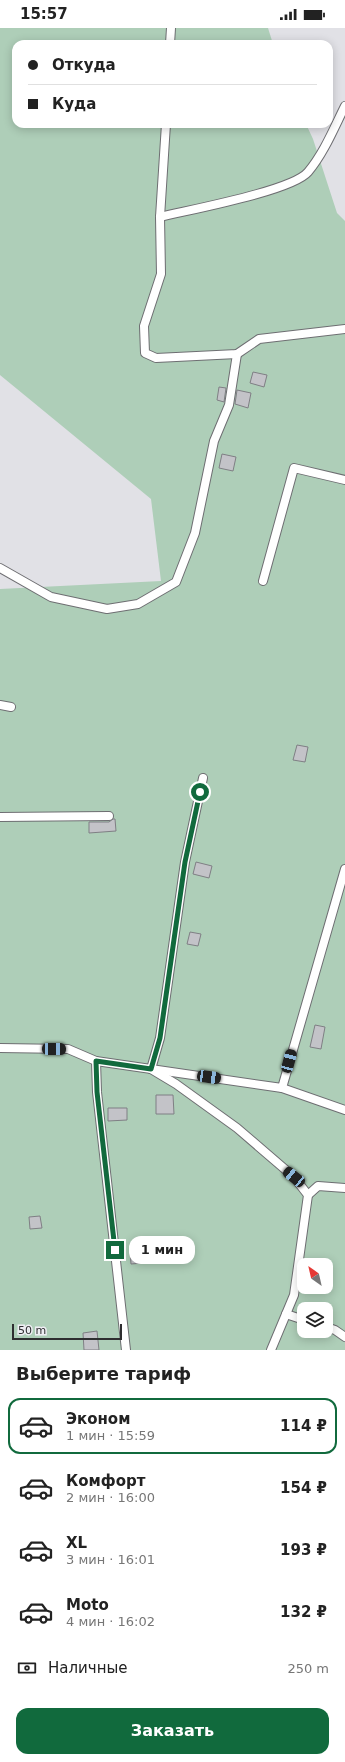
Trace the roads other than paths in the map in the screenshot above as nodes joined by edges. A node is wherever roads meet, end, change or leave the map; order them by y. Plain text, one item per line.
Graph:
1 (171, 28) edge
2 (170, 40) edge
3 (345, 106) edge
4 (166, 128) edge
5 (160, 216) junction
6 (345, 330) edge
7 (236, 354) junction
8 (345, 480) edge
9 (0, 568) edge
10 (263, 581) dead end
11 (0, 705) edge
12 (11, 707) dead end
13 (203, 778) dead end
14 (109, 816) dead end
15 (0, 817) edge
16 (345, 869) edge
17 (0, 1048) edge
18 (96, 1061) junction
19 (151, 1069) junction
20 (282, 1088) junction
21 (345, 1110) edge
22 (345, 1188) edge
23 (308, 1195) junction
24 (286, 1314) junction
25 (297, 1318) edge
26 (333, 1329) edge
27 (345, 1337) edge
28 (126, 1350) edge
29 (271, 1350) edge

1 - 2 lane
3 - 5 lane
4 - 5 lane
5 - 7 lane
6 - 7 lane
7 - 9 lane
8 - 10 lane
11 - 12 lane
13 - 19 lane
14 - 15 lane
16 - 20 lane
17 - 18 lane
18 - 19 lane
18 - 28 lane
19 - 20 lane
19 - 23 lane
20 - 21 lane
22 - 23 lane
23 - 24 lane
24 - 25 lane
24 - 29 lane
26 - 27 lane

